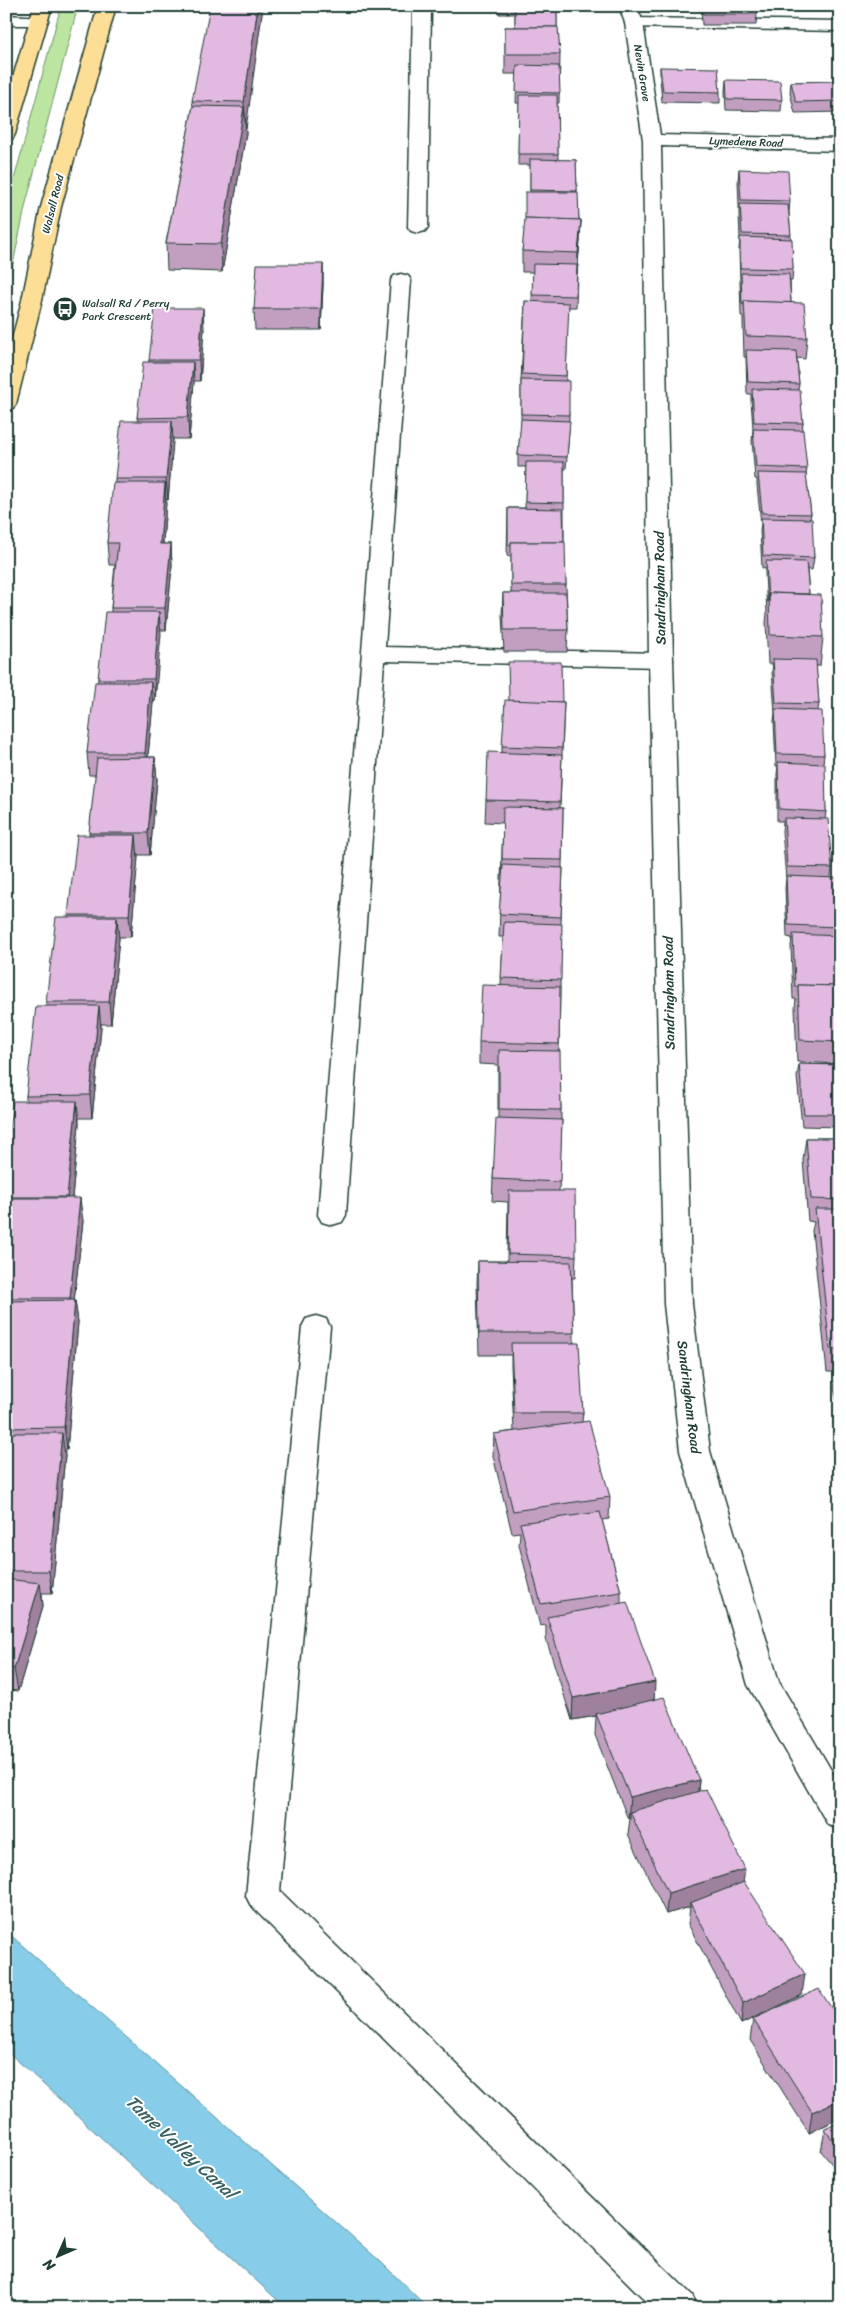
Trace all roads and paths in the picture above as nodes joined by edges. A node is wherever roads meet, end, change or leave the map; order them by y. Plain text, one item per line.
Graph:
1 (106, 6) edge
2 (422, 6) edge
3 (41, 14) edge
4 (631, 15) edge
5 (6, 20) edge
6 (840, 26) edge
7 (6, 134) edge
8 (652, 140) junction
9 (840, 145) edge
10 (418, 227) dead end
11 (400, 280) dead end
12 (6, 404) edge
13 (374, 654) junction
14 (661, 660) junction
15 (332, 1215) dead end
16 (316, 1327) dead end
17 (840, 1815) edge
18 (679, 2308) edge

1 - 12 highway, Walsall Road
2 - 10 street
3 - 5 street
3 - 7 highway
4 - 6 street
4 - 8 street, Nevin Grove
8 - 9 street, Lymedene Road
8 - 14 street, Sandringham Road
11 - 13 street
13 - 14 street
13 - 15 street
14 - 17 street, Sandringham Road
16 - 18 street

